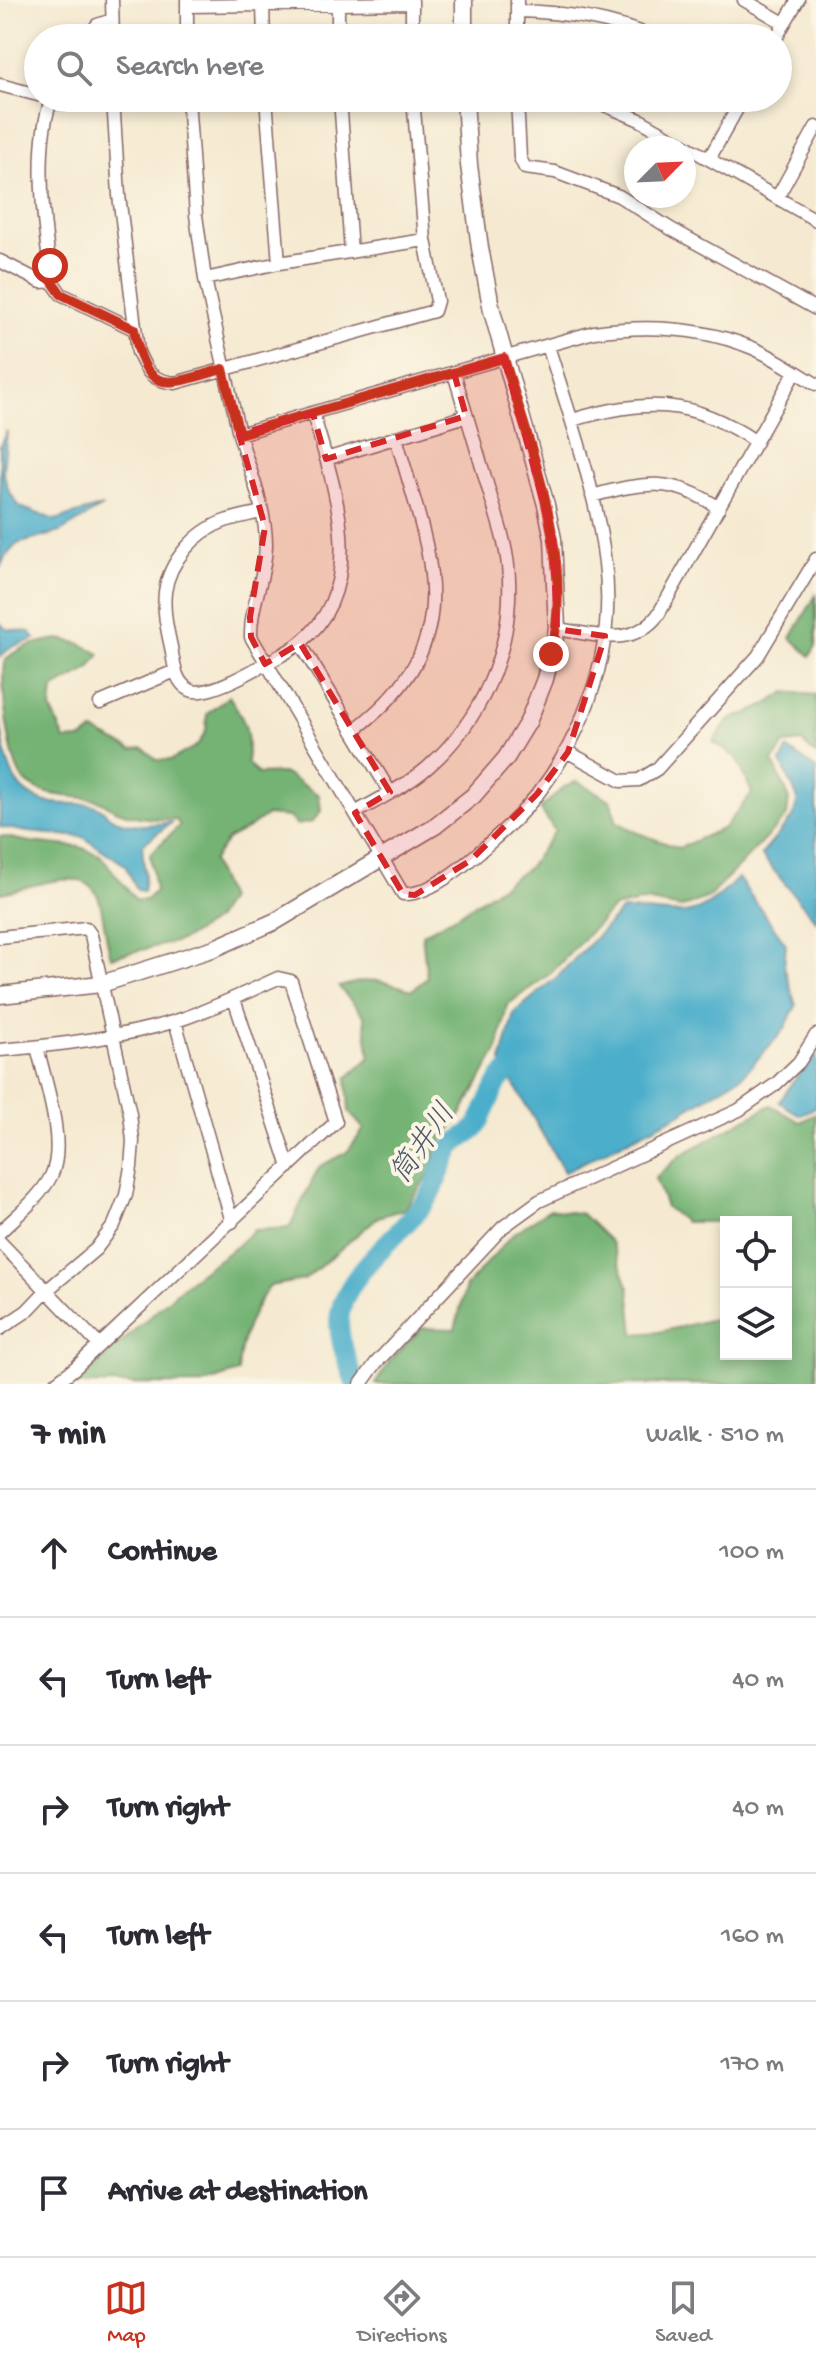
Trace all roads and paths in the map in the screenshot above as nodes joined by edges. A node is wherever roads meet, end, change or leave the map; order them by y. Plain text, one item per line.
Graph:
1 (112, 0) edge
2 (464, 0) edge
3 (744, 0) edge
4 (798, 0) edge
5 (412, 2) edge
6 (187, 3) edge
7 (338, 5) junction
8 (263, 6) junction
9 (517, 6) edge
10 (112, 20) junction
11 (784, 23) joint
12 (100, 24) edge
13 (112, 24) edge
14 (187, 24) edge
15 (264, 24) edge
16 (338, 24) edge
17 (412, 24) edge
18 (464, 24) edge
19 (617, 24) edge
20 (0, 85) edge
21 (24, 91) edge
22 (46, 112) edge
23 (114, 112) edge
24 (189, 112) edge
25 (267, 112) edge
26 (341, 112) edge
27 (414, 112) edge
28 (466, 112) edge
29 (518, 112) edge
30 (621, 112) edge
31 (735, 112) edge
32 (816, 127) edge
33 (709, 159) junction
34 (777, 198) junction
35 (816, 220) edge
36 (425, 240) junction
37 (351, 252) junction
38 (279, 263) junction
39 (2, 266) edge
40 (205, 279) junction
41 (52, 281) junction
42 (816, 309) edge
43 (134, 329) junction
44 (548, 346) junction
45 (504, 358) junction
46 (223, 369) junction
47 (795, 372) junction
48 (454, 373) junction
49 (816, 384) edge
50 (313, 414) junction
51 (466, 416) junction
52 (572, 420) junction
53 (239, 434) junction
54 (396, 437) junction
55 (756, 442) junction
56 (326, 459) junction
57 (592, 496) junction
58 (719, 508) junction
59 (261, 512) junction
60 (816, 559) edge
61 (557, 629) junction
62 (605, 636) junction
63 (300, 643) junction
64 (265, 664) junction
65 (175, 671) junction
66 (100, 703) dead end
67 (353, 731) junction
68 (568, 752) junction
69 (390, 792) junction
70 (355, 813) junction
71 (382, 859) junction
72 (0, 937) edge
73 (101, 984) junction
74 (0, 995) edge
75 (234, 999) junction
76 (175, 1021) junction
77 (113, 1035) junction
78 (816, 1035) edge
79 (37, 1047) junction
80 (0, 1050) edge
81 (289, 1167) junction
82 (232, 1222) junction
83 (0, 1232) edge
84 (0, 1242) edge
85 (46, 1291) junction
86 (0, 1329) edge
87 (99, 1345) junction
88 (54, 1384) edge
89 (361, 1384) edge

1 - 10 street
2 - 18 street
3 - 11 street
4 - 11 street
5 - 7 street
5 - 17 street
6 - 8 street
6 - 14 street
7 - 8 street
7 - 16 street
8 - 15 street
9 - 19 street
10 - 12 street
10 - 13 street
20 - 21 street
22 - 41 street
23 - 43 street
24 - 40 street
25 - 38 street
26 - 37 street
27 - 36 street
28 - 45 street
29 - 42 street
30 - 33 street
31 - 33 street
32 - 34 street
33 - 34 street
34 - 35 street
36 - 37 street
36 - 46 street
37 - 38 street
38 - 40 street
39 - 41 street
40 - 46 street
41 - 43 street
43 - 46 street
44 - 45 street
44 - 47 street
44 - 52 street
45 - 48 street
45 - 61 street
46 - 53 street
47 - 49 street
47 - 55 street
48 - 50 street
48 - 51 street
50 - 53 street
50 - 56 street
51 - 54 street
51 - 69 street
52 - 55 street
52 - 57 street
53 - 59 street
54 - 56 street
54 - 67 street
55 - 58 street
56 - 63 street
57 - 58 street
57 - 62 street
58 - 62 street
59 - 64 street
59 - 65 street
60 - 68 street
61 - 62 street
61 - 71 street
62 - 68 street
63 - 64 street
63 - 67 street
64 - 65 street
64 - 70 street
65 - 66 street
67 - 69 street
68 - 71 street
69 - 70 street
70 - 71 street
71 - 73 street
72 - 73 street
73 - 74 street
73 - 77 street
75 - 76 street
75 - 81 street
75 - 81 street
76 - 77 street
76 - 82 street
77 - 79 street
77 - 85 street
78 - 89 street
79 - 80 street
79 - 83 street
81 - 82 street
82 - 87 street
84 - 85 street
85 - 86 street
85 - 87 street
87 - 88 street

